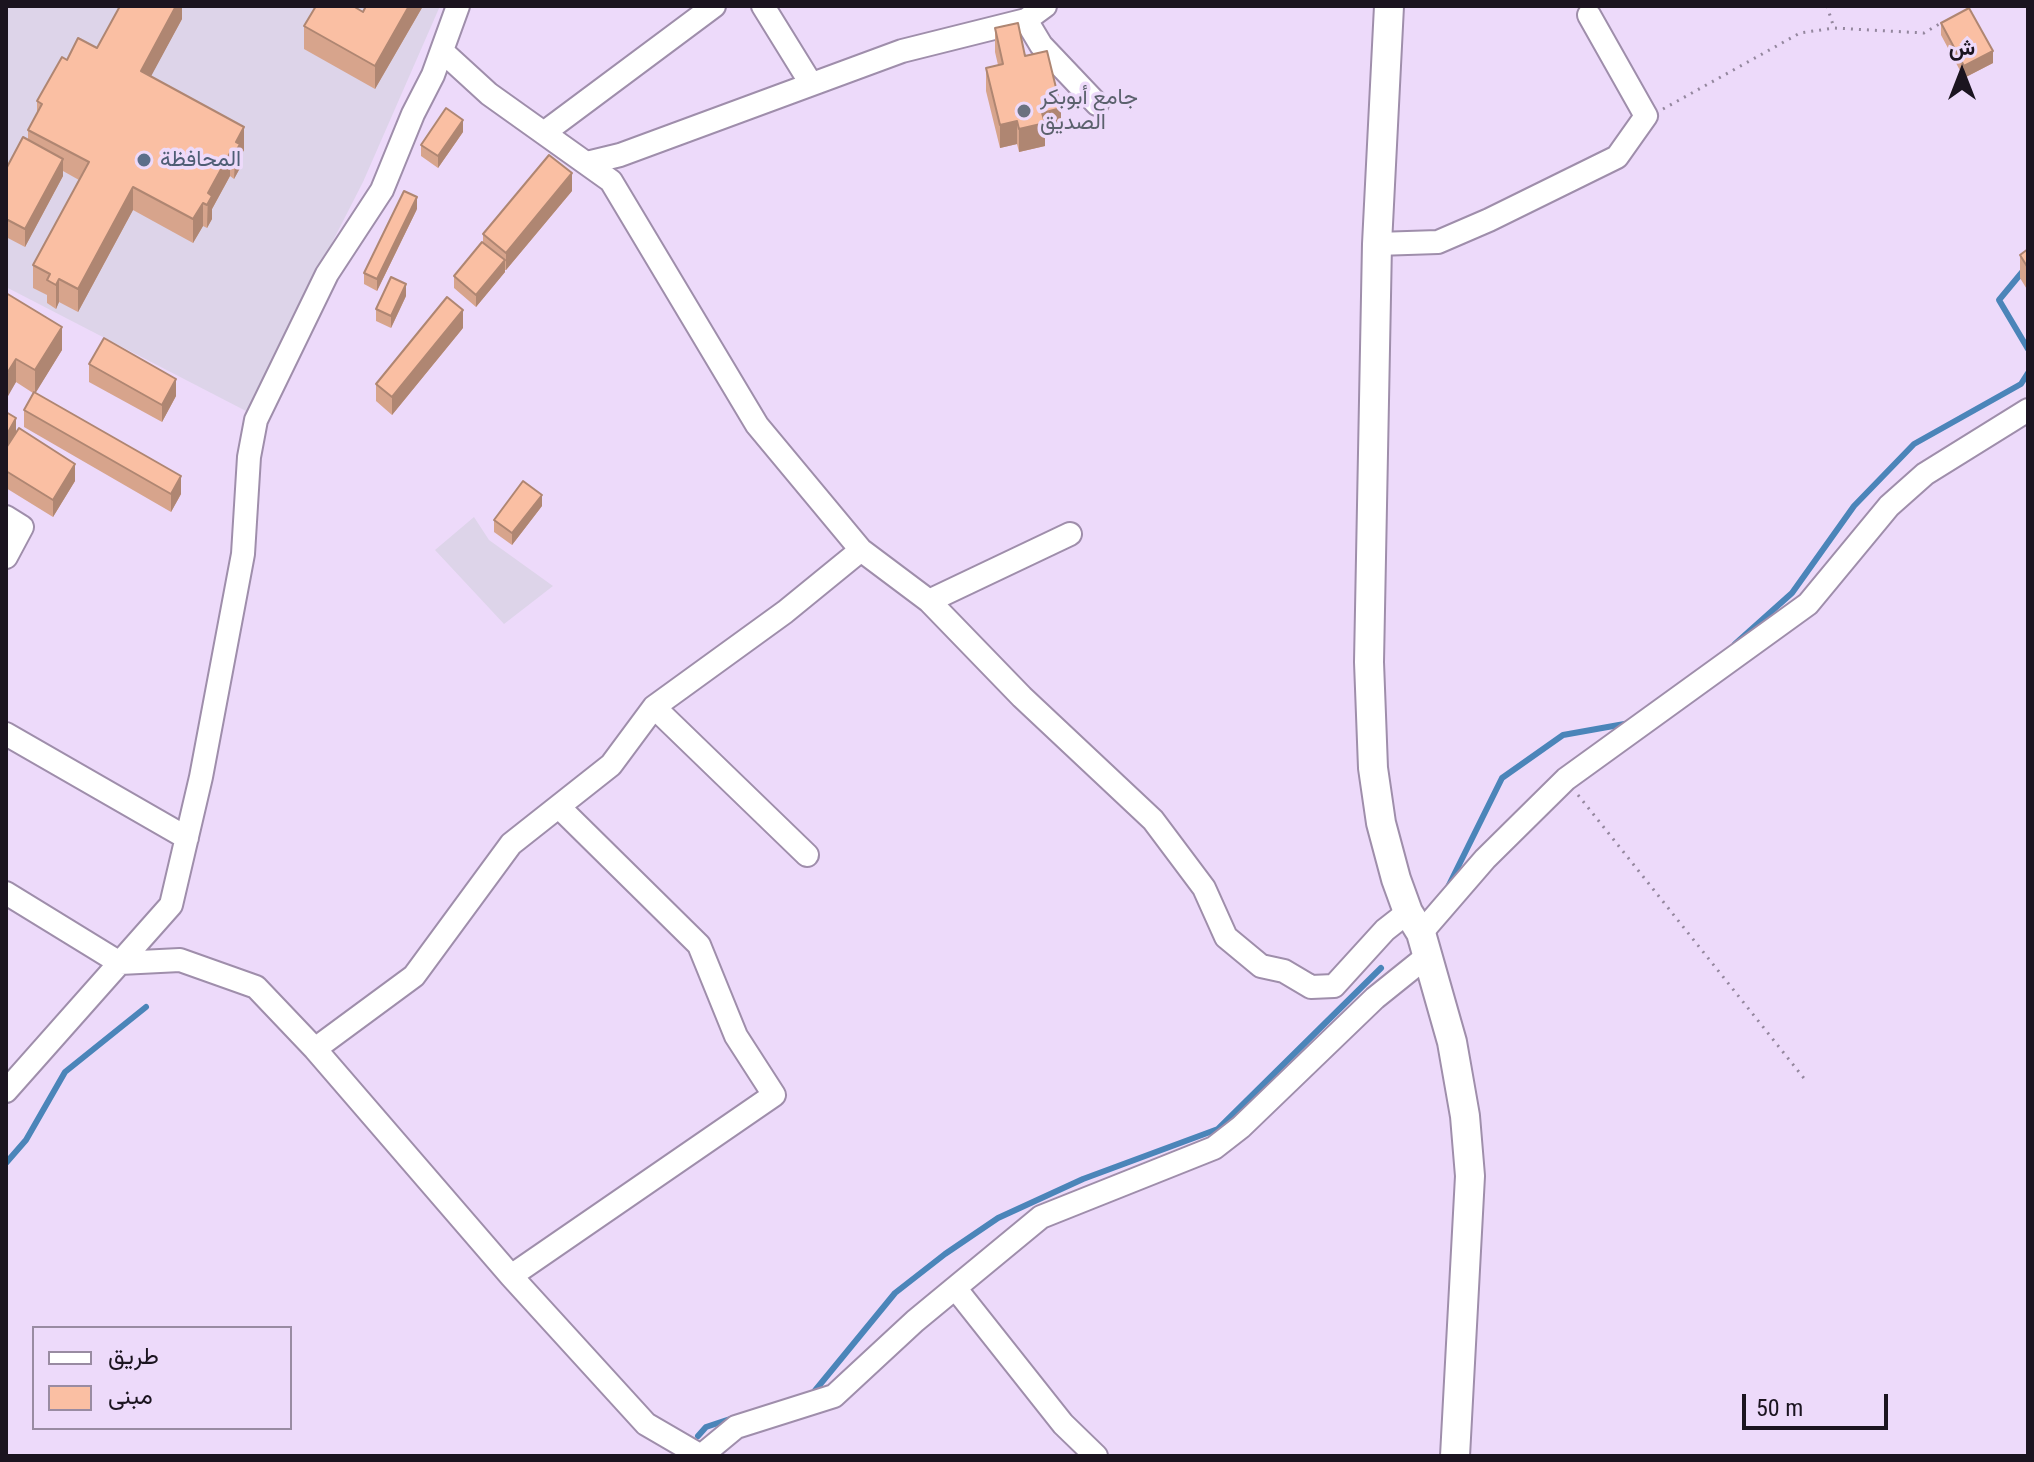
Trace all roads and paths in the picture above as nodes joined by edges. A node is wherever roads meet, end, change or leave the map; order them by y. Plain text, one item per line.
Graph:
1 (458, 6) edge
2 (714, 6) edge
3 (763, 6) edge
4 (1045, 6) edge
5 (1389, 6) edge
6 (1827, 6) edge
7 (1589, 15) dead end
8 (1948, 19) edge
9 (1026, 20) junction
10 (1834, 28) junction
11 (442, 51) junction
12 (810, 82) junction
13 (1097, 104) dead end
14 (1646, 116) junction
15 (545, 132) junction
16 (587, 163) junction
17 (1377, 244) junction
18 (2028, 410) edge
19 (6, 517) edge
20 (1070, 534) dead end
21 (861, 550) junction
22 (6, 557) edge
23 (929, 601) junction
24 (654, 707) junction
25 (6, 734) edge
26 (1566, 779) junction
27 (559, 807) junction
28 (187, 838) junction
29 (807, 855) dead end
30 (6, 893) edge
31 (1418, 934) junction
32 (120, 963) junction
33 (315, 1049) junction
34 (1807, 1082) dead end
35 (6, 1091) edge
36 (511, 1276) junction
37 (956, 1289) junction
38 (701, 1456) edge
39 (1096, 1456) edge
40 (1455, 1456) edge

1 - 11 street
2 - 15 street
3 - 12 street
4 - 9 street
5 - 17 main road
6 - 10 path
7 - 14 street
8 - 10 path
9 - 12 street
9 - 13 street
10 - 14 path
11 - 15 street
11 - 28 street
12 - 16 street
14 - 17 street
15 - 16 street
16 - 21 street
17 - 31 main road
18 - 26 street
19 - 22 street
20 - 23 street
21 - 23 street
21 - 24 street
23 - 31 street
24 - 27 street
24 - 29 street
25 - 28 street
26 - 31 street
26 - 34 path
27 - 33 street
27 - 36 street
28 - 32 street
30 - 32 street
31 - 37 street
31 - 40 main road
32 - 33 street
32 - 35 street
33 - 36 street
36 - 38 street
37 - 38 street
37 - 39 street

